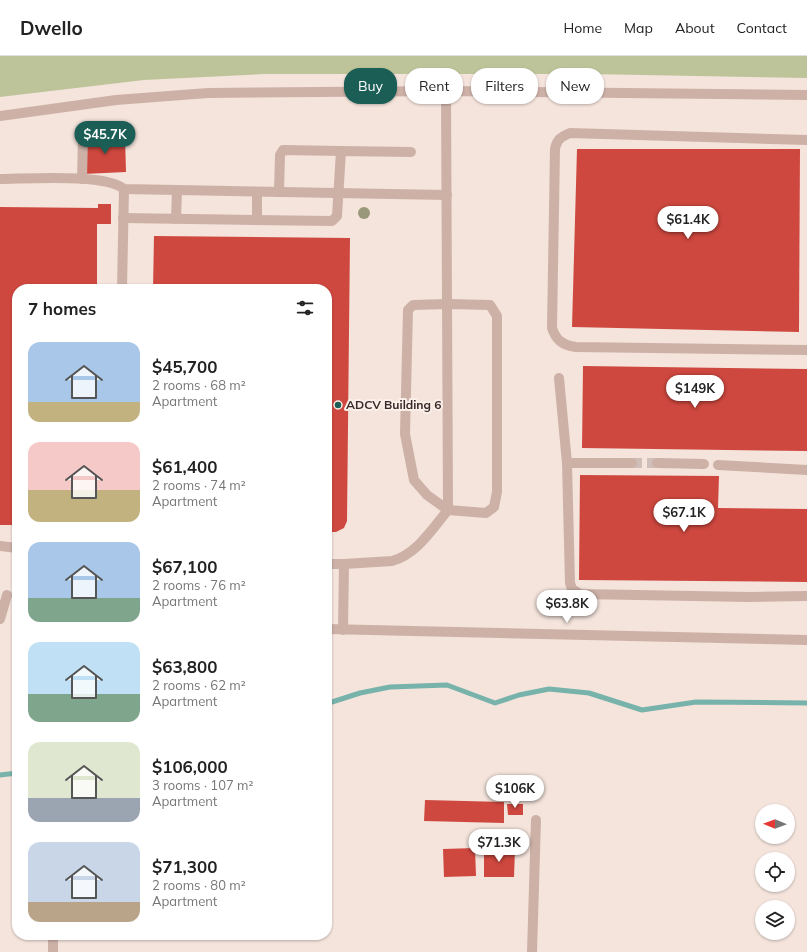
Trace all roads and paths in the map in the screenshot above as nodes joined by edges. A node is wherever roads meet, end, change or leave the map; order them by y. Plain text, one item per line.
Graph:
1 (405, 91) edge
2 (463, 91) edge
3 (807, 94) edge
4 (446, 104) edge
5 (0, 116) edge
6 (83, 136) dead end
7 (807, 140) edge
8 (341, 151) junction
9 (411, 152) dead end
10 (0, 179) edge
11 (82, 179) junction
12 (124, 189) junction
13 (177, 190) junction
14 (257, 192) junction
15 (279, 192) junction
16 (339, 193) junction
17 (447, 195) junction
18 (123, 218) junction
19 (176, 219) junction
20 (257, 220) junction
21 (122, 284) edge
22 (448, 304) junction
23 (807, 350) edge
24 (559, 378) dead end
25 (632, 462) tunnel mouth
26 (567, 463) junction
27 (657, 463) tunnel mouth
28 (704, 464) dead end
29 (718, 464) dead end
30 (807, 470) edge
31 (448, 510) junction
32 (0, 546) edge
33 (12, 547) edge
34 (332, 564) edge
35 (344, 564) junction
36 (3, 594) edge
37 (807, 596) edge
38 (0, 619) edge
39 (332, 629) edge
40 (342, 630) junction
41 (807, 640) edge
42 (536, 820) dead end
43 (53, 940) edge
44 (53, 952) edge
45 (532, 952) edge

1 - 5 street
2 - 3 street
4 - 17 street
6 - 11 street
7 - 23 street
8 - 9 street
8 - 15 street
8 - 16 street
10 - 11 street
11 - 12 street
12 - 13 street
12 - 18 street
13 - 14 street
13 - 19 street
14 - 15 street
14 - 20 street
15 - 16 street
16 - 17 street
16 - 20 street
17 - 22 street
18 - 19 street
18 - 21 street
19 - 20 street
22 - 31 street
22 - 31 street
22 - 31 street
24 - 26 street
25 - 26 street
26 - 37 street
27 - 28 street
29 - 30 street
31 - 35 street
32 - 33 street
34 - 35 street
35 - 40 street
36 - 38 street
39 - 40 street
40 - 41 street
42 - 45 street
43 - 44 street

